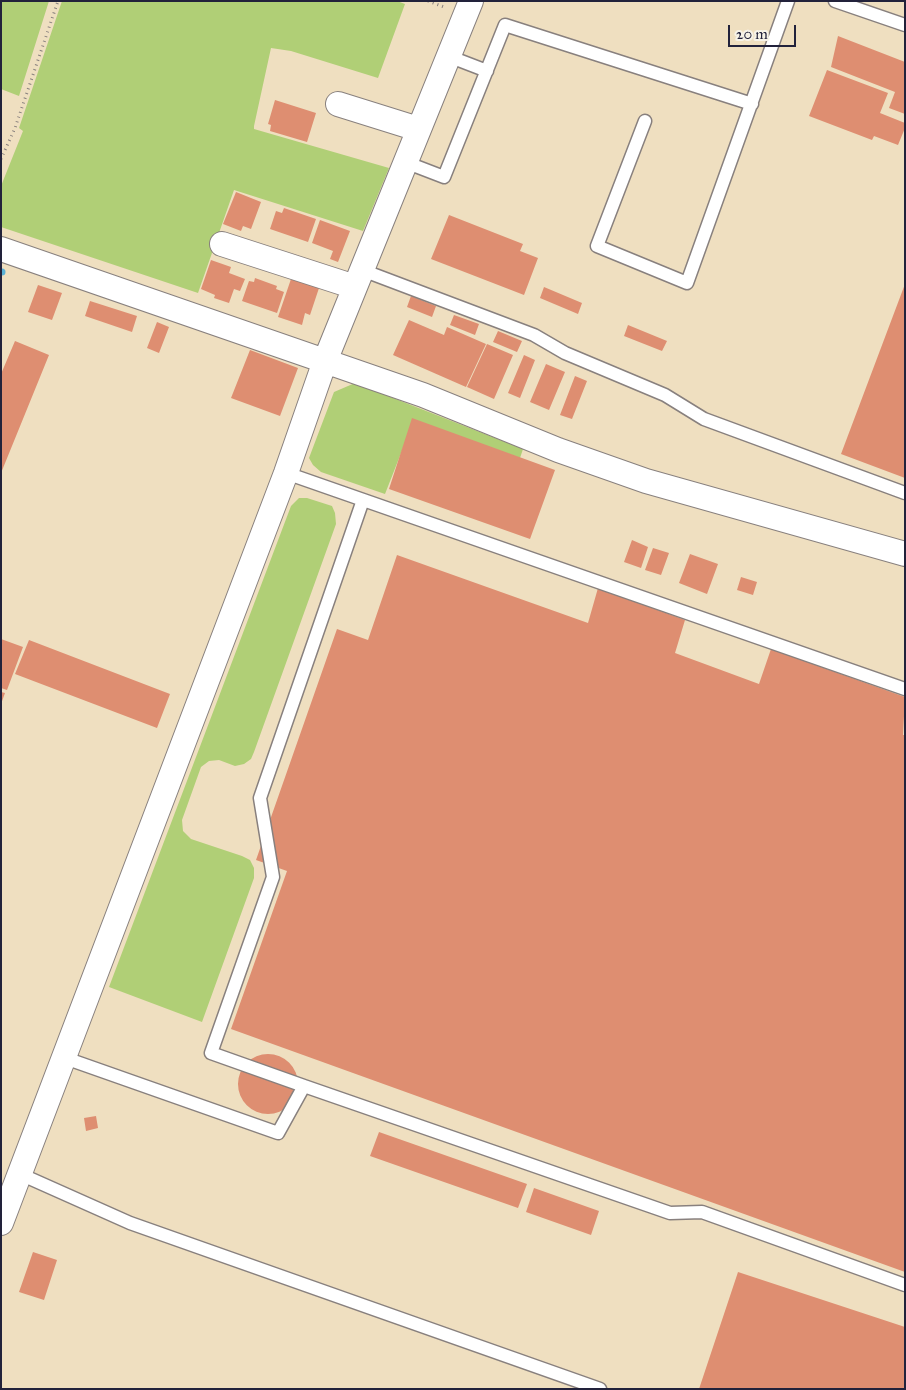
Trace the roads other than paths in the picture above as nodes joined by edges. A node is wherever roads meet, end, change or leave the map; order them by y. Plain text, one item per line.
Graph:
1 (470, 1) edge
2 (788, 1) edge
3 (835, 1) edge
4 (905, 25) edge
5 (448, 56) junction
6 (487, 71) junction
7 (338, 104) dead end
8 (752, 104) junction
9 (645, 121) dead end
10 (418, 129) junction
11 (405, 162) junction
12 (222, 244) dead end
13 (1, 249) edge
14 (358, 278) junction
15 (325, 361) junction
16 (286, 473) junction
17 (905, 493) edge
18 (363, 500) junction
19 (905, 554) edge
20 (905, 689) edge
21 (65, 1058) junction
22 (304, 1086) junction
23 (20, 1174) junction
24 (1, 1223) edge
25 (905, 1284) edge
26 (582, 1385) edge
27 (600, 1389) edge

1 - 5 street
2 - 8 lane
3 - 4 lane
5 - 6 lane
5 - 10 street
6 - 8 lane
6 - 11 lane
7 - 10 street
8 - 9 lane
10 - 11 street
11 - 14 street
12 - 14 street
13 - 15 street
14 - 15 street
14 - 17 lane
15 - 16 street
15 - 19 street
16 - 18 lane
16 - 21 street
18 - 20 lane
18 - 22 lane
21 - 22 lane
21 - 23 street
22 - 25 lane
23 - 24 street
23 - 26 lane
26 - 27 lane

